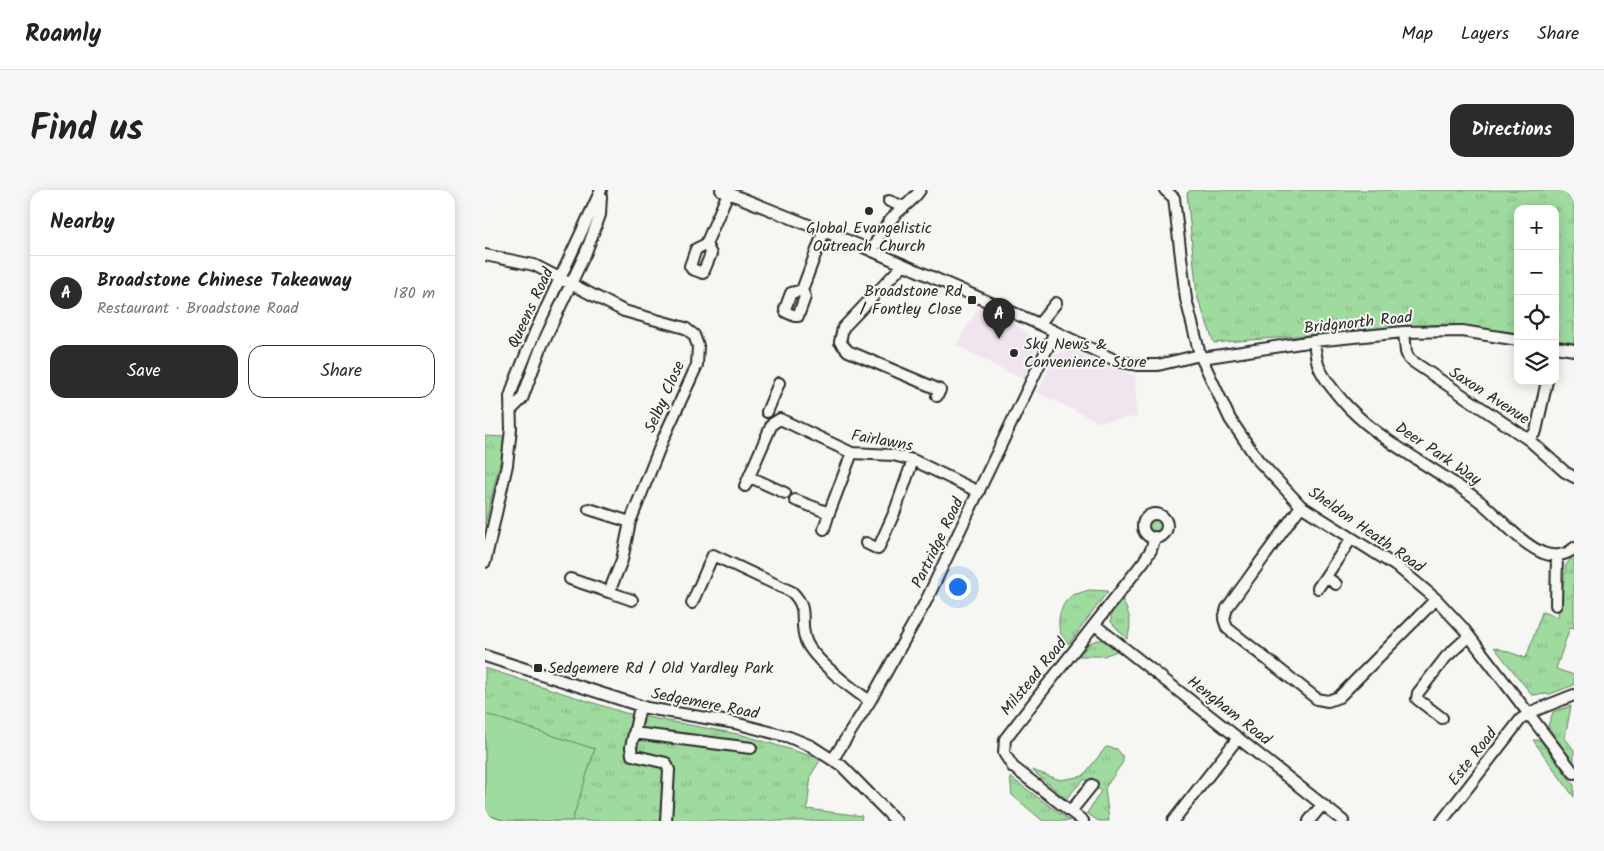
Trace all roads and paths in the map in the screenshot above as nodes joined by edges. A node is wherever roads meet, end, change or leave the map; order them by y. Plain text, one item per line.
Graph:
1 (920, 190) edge
2 (1165, 190) edge
3 (601, 191) edge
4 (724, 191) edge
5 (1177, 194) edge
6 (889, 201) dead end
7 (904, 207) junction
8 (825, 231) junction
9 (706, 244) dead end
10 (872, 251) junction
11 (485, 255) edge
12 (903, 265) junction
13 (561, 280) junction
14 (571, 286) junction
15 (802, 290) dead end
16 (1056, 303) dead end
17 (1039, 324) junction
18 (1055, 332) junction
19 (1404, 332) junction
20 (1514, 339) edge
21 (1314, 341) junction
22 (1559, 348) edge
23 (1574, 350) edge
24 (1201, 356) junction
25 (779, 383) dead end
26 (1546, 385) edge
27 (937, 396) dead end
28 (510, 411) junction
29 (780, 419) junction
30 (1529, 440) junction
31 (852, 453) junction
32 (913, 460) junction
33 (1574, 477) edge
34 (979, 492) junction
35 (785, 493) dead end
36 (795, 500) dead end
37 (1301, 506) junction
38 (589, 509) dead end
39 (829, 513) junction
40 (630, 522) junction
41 (824, 529) dead end
42 (1155, 538) dead end
43 (1351, 539) junction
44 (866, 544) dead end
45 (1574, 548) edge
46 (1557, 556) junction
47 (485, 562) edge
48 (1325, 577) junction
49 (569, 579) dead end
50 (1336, 584) dead end
51 (1318, 588) dead end
52 (609, 592) junction
53 (1436, 599) junction
54 (632, 600) dead end
55 (692, 603) dead end
56 (1556, 605) dead end
57 (1095, 625) junction
58 (1469, 636) junction
59 (485, 656) edge
60 (1574, 696) edge
61 (869, 701) junction
62 (640, 707) junction
63 (1529, 713) junction
64 (1442, 718) dead end
65 (635, 733) junction
66 (1238, 738) junction
67 (751, 748) dead end
68 (833, 759) junction
69 (1574, 773) edge
70 (1092, 785) dead end
71 (1322, 804) junction
72 (1071, 811) junction
73 (666, 821) edge
74 (896, 821) edge
75 (1083, 821) edge
76 (1173, 821) edge
77 (1309, 821) edge
78 (1343, 821) edge
79 (1442, 821) edge

1 - 7 street
2 - 5 street
3 - 13 street, Queens Road
3 - 14 street
4 - 8 street, Bridgnorth Road
4 - 9 street
5 - 24 street, Sheldon Heath Road
6 - 7 street
7 - 10 street
8 - 10 street, Bridgnorth Road
8 - 15 street
10 - 12 street, Bridgnorth Road
11 - 13 street, Selby Close
12 - 17 street, Bridgnorth Road
12 - 27 street
13 - 14 street, Selby Close
13 - 28 street, Queens Road
14 - 28 street
14 - 40 street, Selby Close
16 - 17 street
17 - 18 street, Bridgnorth Road
18 - 24 street, Bridgnorth Road
18 - 34 street, Partridge Road
19 - 20 street, Bridgnorth Road
19 - 21 street, Bridgnorth Road
19 - 30 street, Saxon Avenue
21 - 24 street, Bridgnorth Road
21 - 46 street, Deer Park Way
22 - 23 street
24 - 37 street, Sheldon Heath Road
25 - 29 street, Fairlawns
26 - 30 street
28 - 47 street, Queens Road
29 - 31 street, Fairlawns
29 - 35 street
30 - 33 street, Saxon Avenue
31 - 32 street, Fairlawns
31 - 39 street
32 - 34 street, Fairlawns
32 - 44 street
34 - 61 street, Partridge Road
36 - 39 street
37 - 43 street, Sheldon Heath Road
37 - 53 street
38 - 40 street
39 - 41 street
40 - 52 street, Selby Close
42 - 57 street, Milstead Road
43 - 48 street
43 - 53 street, Sheldon Heath Road
45 - 46 street
46 - 56 street
48 - 50 street
48 - 51 street
49 - 52 street
52 - 54 street
53 - 58 street, Sheldon Heath Road
55 - 61 street
57 - 66 street, Hengham Road
57 - 72 street, Milstead Road
58 - 63 street, Sheldon Heath Road
58 - 64 street
59 - 62 street, Sedgemere Road
60 - 63 street
61 - 68 street, Partridge Road
62 - 65 street
62 - 68 street, Sedgemere Road
63 - 69 street, Sheldon Heath Road
63 - 79 street, Este Road
65 - 67 street
65 - 73 street
66 - 71 street, Hengham Road
66 - 76 street
68 - 74 street, Sedgemere Road
70 - 72 street
71 - 77 street
71 - 78 street, Hengham Road
72 - 75 street, Milstead Road

